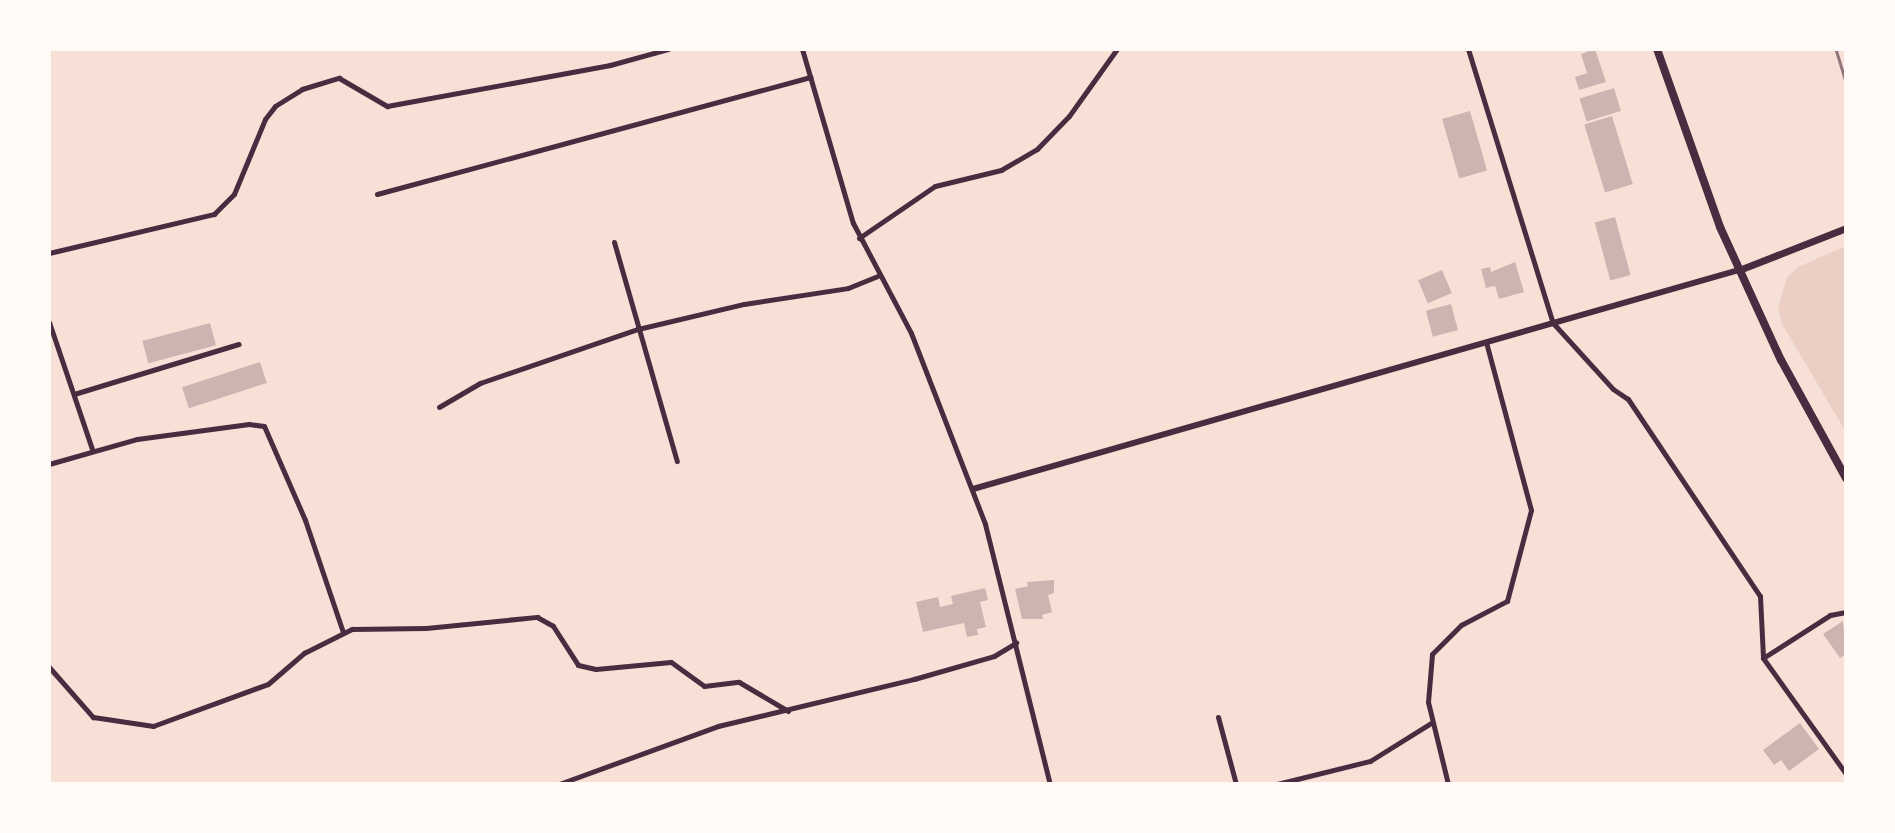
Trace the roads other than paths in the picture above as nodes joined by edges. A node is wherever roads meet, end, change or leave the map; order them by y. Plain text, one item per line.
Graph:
1 (668, 49) edge
2 (802, 49) edge
3 (1117, 49) edge
4 (1468, 49) edge
5 (1657, 49) edge
6 (811, 77) junction
7 (377, 194) dead end
8 (1846, 228) edge
9 (859, 238) junction
10 (614, 242) dead end
11 (49, 253) edge
12 (1739, 270) junction
13 (878, 276) junction
14 (49, 322) edge
15 (1553, 323) junction
16 (638, 330) junction
17 (1486, 342) junction
18 (239, 344) dead end
19 (74, 394) junction
20 (439, 407) dead end
21 (92, 449) junction
22 (677, 461) dead end
23 (49, 464) edge
24 (1846, 478) edge
25 (973, 489) junction
26 (1846, 612) edge
27 (343, 632) junction
28 (1016, 643) junction
29 (1763, 658) junction
30 (49, 667) edge
31 (788, 711) junction
32 (1218, 717) dead end
33 (1431, 723) junction
34 (1846, 774) edge
35 (559, 784) edge
36 (1050, 784) edge
37 (1236, 784) edge
38 (1277, 784) edge
39 (1448, 784) edge

1 - 11 street
2 - 6 street
3 - 9 street
4 - 15 street
5 - 12 main road
6 - 7 street
6 - 9 street
8 - 12 main road
9 - 13 street
10 - 16 street
12 - 15 street
12 - 24 main road
13 - 16 street
13 - 25 street
14 - 19 street
15 - 17 street
15 - 29 street
16 - 20 street
16 - 22 street
17 - 25 street
17 - 33 street
18 - 19 street
19 - 21 street
21 - 23 street
21 - 27 street
25 - 28 street
26 - 29 street
27 - 30 street
27 - 31 street
28 - 31 street
28 - 36 street
29 - 34 street
31 - 35 street
32 - 37 street
33 - 38 street
33 - 39 street

